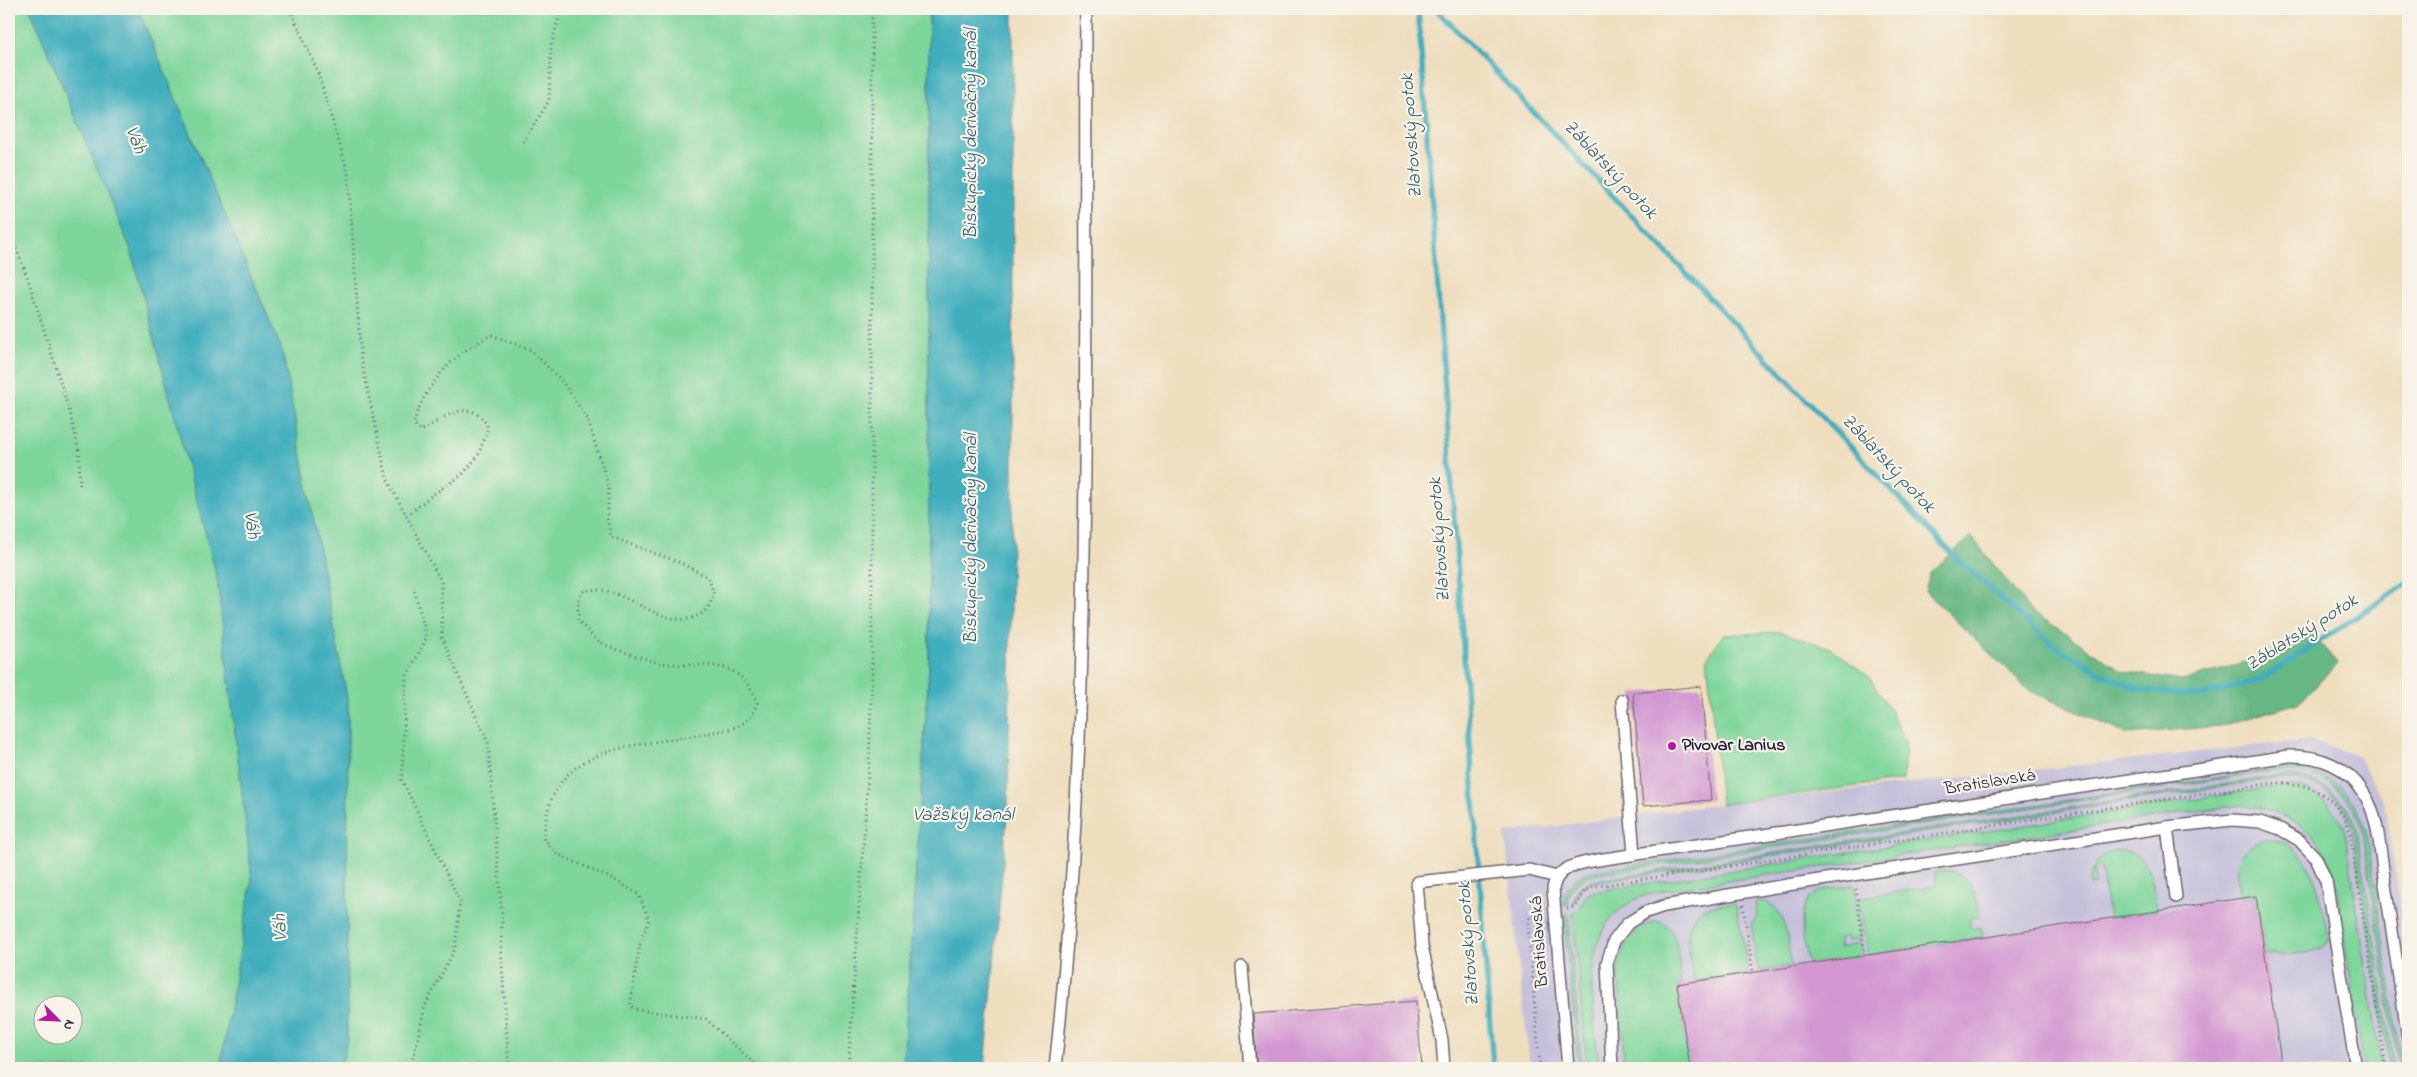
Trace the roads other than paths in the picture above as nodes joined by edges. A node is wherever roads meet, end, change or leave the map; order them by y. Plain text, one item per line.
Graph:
1 (1086, 9) edge
2 (1622, 700) dead end
3 (2167, 827) junction
4 (1634, 855) junction
5 (1557, 877) junction
6 (2176, 897) dead end
7 (1242, 967) dead end
8 (2408, 1038) edge
9 (1055, 1068) edge
10 (1250, 1068) edge
11 (1444, 1068) edge
12 (1568, 1068) edge
13 (1612, 1068) edge
14 (2356, 1068) edge

1 - 9 lane
2 - 4 lane
3 - 6 lane
3 - 13 lane
3 - 14 lane
4 - 5 lane, Bratislavská
4 - 8 lane, Bratislavská
5 - 11 lane
5 - 12 lane, Bratislavská
7 - 10 lane

